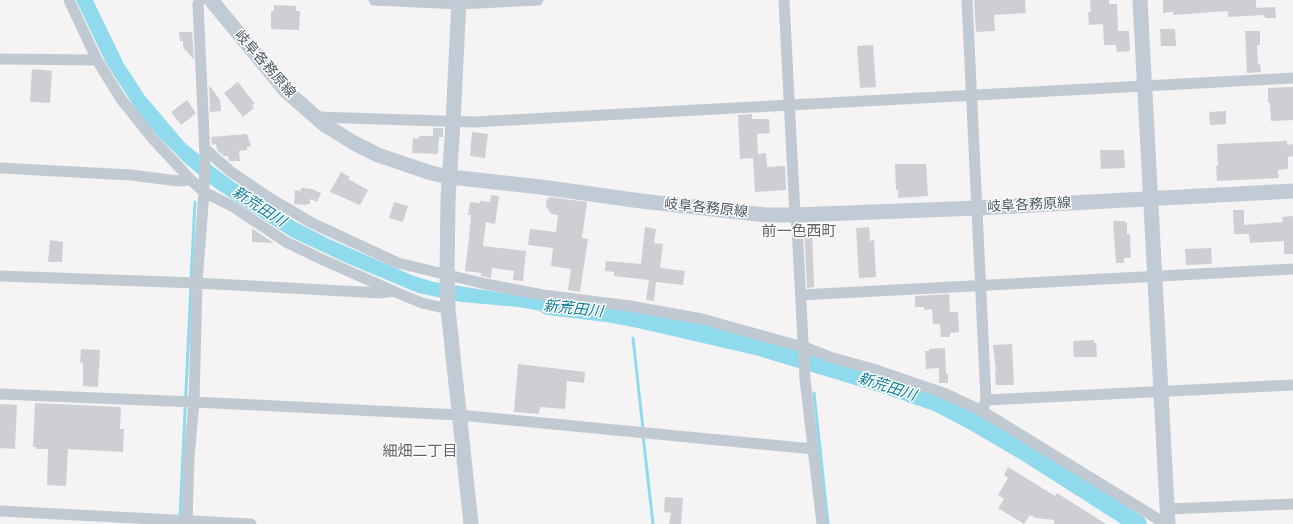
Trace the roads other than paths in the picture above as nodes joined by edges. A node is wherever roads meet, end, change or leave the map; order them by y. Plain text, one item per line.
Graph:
1 (69, 0) edge
2 (200, 0) edge
3 (211, 0) edge
4 (374, 0) edge
5 (538, 0) edge
6 (784, 0) edge
7 (967, 0) edge
8 (1140, 0) edge
9 (459, 2) edge
10 (0, 59) edge
11 (97, 60) junction
12 (1293, 78) edge
13 (1144, 86) junction
14 (972, 95) junction
15 (790, 105) junction
16 (316, 117) junction
17 (453, 122) junction
18 (205, 152) junction
19 (0, 168) edge
20 (450, 177) junction
21 (192, 180) junction
22 (204, 187) junction
23 (1293, 191) edge
24 (1150, 198) junction
25 (978, 208) junction
26 (795, 215) junction
27 (1293, 269) edge
28 (0, 276) edge
29 (1155, 276) junction
30 (447, 278) junction
31 (197, 283) junction
32 (981, 285) junction
33 (393, 291) junction
34 (801, 296) junction
35 (448, 307) junction
36 (803, 349) junction
37 (1293, 385) edge
38 (1160, 391) junction
39 (0, 394) edge
40 (986, 400) junction
41 (194, 402) junction
42 (982, 411) junction
43 (460, 415) junction
44 (813, 449) junction
45 (1293, 504) edge
46 (0, 511) edge
47 (1167, 519) edge
48 (187, 521) junction
49 (251, 524) edge
50 (471, 524) edge
51 (822, 524) edge

1 - 11 street
2 - 18 street
3 - 16 main road, 岐阜各務原線
4 - 9 street
5 - 9 street
6 - 15 street
7 - 14 street
8 - 13 main road
9 - 17 main road
10 - 11 street
11 - 21 street
12 - 13 street
13 - 14 street
13 - 24 main road
14 - 15 street
14 - 25 street
15 - 17 street
15 - 26 street
16 - 17 street
16 - 20 main road, 岐阜各務原線
17 - 20 main road
18 - 22 street
18 - 30 street
19 - 21 street
20 - 26 main road, 岐阜各務原線
20 - 30 main road
21 - 22 street
22 - 31 street
22 - 33 street
23 - 24 main road, 岐阜各務原線
24 - 25 main road, 岐阜各務原線
24 - 29 main road
25 - 26 main road, 岐阜各務原線
25 - 32 street
26 - 34 street
27 - 29 street
28 - 31 street
29 - 32 street
29 - 38 main road
30 - 35 main road
30 - 36 street
31 - 33 street
31 - 41 street
32 - 34 street
32 - 40 street
33 - 35 street
34 - 36 street
35 - 43 main road
36 - 42 street
36 - 44 street
37 - 38 street
38 - 40 street
38 - 47 main road
39 - 41 street
40 - 42 street
41 - 43 street
41 - 48 street
42 - 47 street
43 - 44 street
43 - 50 main road
44 - 51 street
45 - 47 street
46 - 48 street
48 - 49 street

